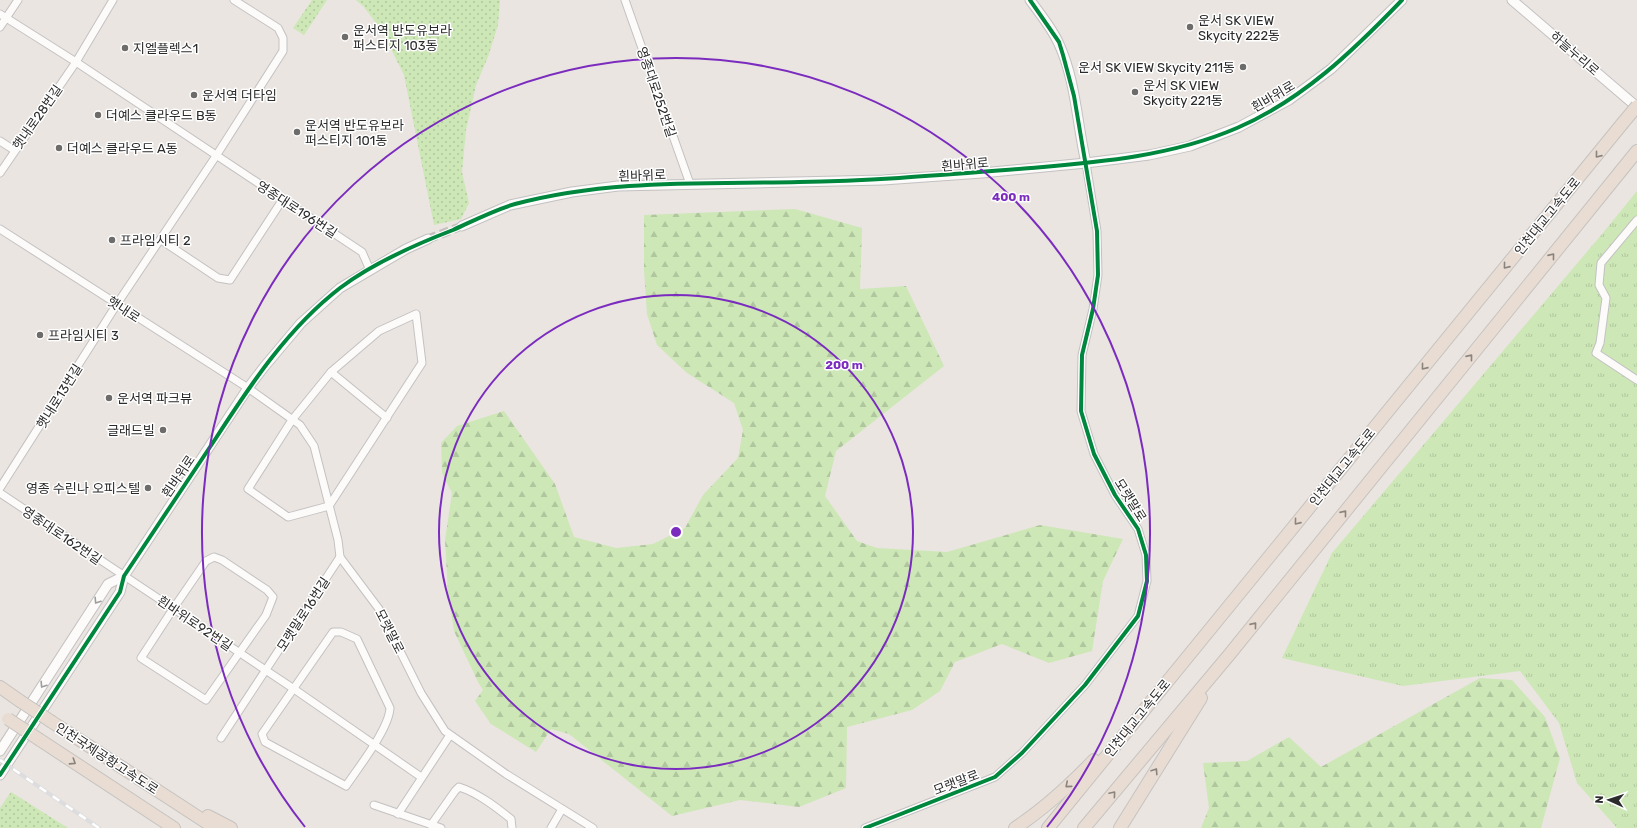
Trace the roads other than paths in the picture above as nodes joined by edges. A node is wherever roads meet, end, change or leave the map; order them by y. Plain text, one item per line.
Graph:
1 (18, 0) edge
2 (113, 0) edge
3 (234, 0) edge
4 (625, 0) edge
5 (1030, 0) edge
6 (1402, 0) edge
7 (1512, 0) edge
8 (3, 16) edge
9 (0, 27) edge
10 (76, 62) junction
11 (1637, 106) edge
12 (0, 141) edge
13 (14, 150) junction
14 (1637, 151) edge
15 (216, 156) junction
16 (1086, 163) junction
17 (0, 173) edge
18 (690, 184) junction
19 (283, 199) junction
20 (1637, 220) edge
21 (462, 226) tunnel mouth
22 (0, 229) edge
23 (428, 239) tunnel mouth
24 (160, 240) junction
25 (370, 270) junction
26 (117, 304) junction
27 (332, 372) junction
28 (1637, 380) edge
29 (248, 388) junction
30 (387, 418) junction
31 (292, 420) junction
32 (0, 488) edge
33 (0, 494) edge
34 (329, 506) junction
35 (340, 557) junction
36 (124, 576) junction
37 (173, 609) junction
38 (240, 653) junction
39 (1229, 655) junction
40 (266, 672) junction
41 (0, 688) edge
42 (294, 689) junction
43 (1145, 708) junction
44 (4, 716) edge
45 (450, 735) junction
46 (221, 738) dead end
47 (373, 745) junction
48 (0, 752) edge
49 (0, 775) edge
50 (421, 777) junction
51 (153, 788) junction
52 (374, 805) dead end
53 (562, 809) junction
54 (398, 814) junction
55 (432, 825) junction
56 (1086, 827) edge
57 (174, 828) edge
58 (215, 828) edge
59 (231, 828) edge
60 (441, 828) edge
61 (512, 828) edge
62 (551, 828) edge
63 (593, 828) edge
64 (865, 828) edge
65 (1016, 828) edge
66 (1048, 828) edge
67 (1120, 828) edge

1 - 8 street
2 - 10 street
3 - 15 street
4 - 18 street, 영종대로252번길
5 - 16 street
6 - 16 street, 흰바위로
7 - 11 street, 하늘누리로
8 - 9 street
8 - 10 street, 영종대로196번길
10 - 13 street, 햇내로28번길
10 - 15 street, 영종대로196번길
11 -> 43 highway, 인천대교고속도로, bridge
12 - 13 street
13 - 17 street, 햇내로28번길
39 -> 14 highway
15 - 19 street, 영종대로196번길
15 - 24 street, 햇내로13번길
16 - 18 street, 흰바위로
16 - 64 street, 모랫말로
18 - 21 street, 흰바위로
19 - 24 street
19 - 25 street, 영종대로196번길
20 - 28 street
22 - 26 street, 햇내로
23 - 25 street, 흰바위로
24 - 26 street, 햇내로13번길
25 - 29 street, 흰바위로
26 - 29 street, 햇내로
26 - 32 street, 햇내로13번길
27 - 30 street
27 - 30 street
27 - 31 street
29 - 31 street, 모랫말로
29 - 36 street, 흰바위로
30 - 34 street
31 - 34 street, 모랫말로
31 - 34 street
33 - 36 street, 영종대로162번길
34 - 35 street, 모랫말로
35 - 40 street, 모랫말로16번길
35 - 45 street, 모랫말로
36 - 37 street, 흰바위로92번길
36 -> 48 street, 흰바위로
36 - 49 street, 흰바위로
37 - 38 street, 흰바위로92번길
37 - 38 street
37 - 38 street
38 - 40 street, 흰바위로92번길
56 -> 39 highway
67 -> 39 highway
40 - 42 street
40 - 46 street, 모랫말로16번길
41 - 51 highway, 인천국제공항고속도로, bridge
42 - 47 street
42 - 47 street
42 - 47 street
43 -> 65 highway
43 - 66 highway, 인천대교고속도로
44 -> 57 highway, 인천국제공항고속도로, bridge
45 - 50 street
45 - 53 street, 모랫말로
47 - 50 street
50 - 54 street
51 - 58 highway, 인천국제공항고속도로
51 - 59 highway
52 - 54 street
53 - 62 street
53 - 63 street, 모랫말로
54 - 55 street
55 - 60 street
55 - 61 street

